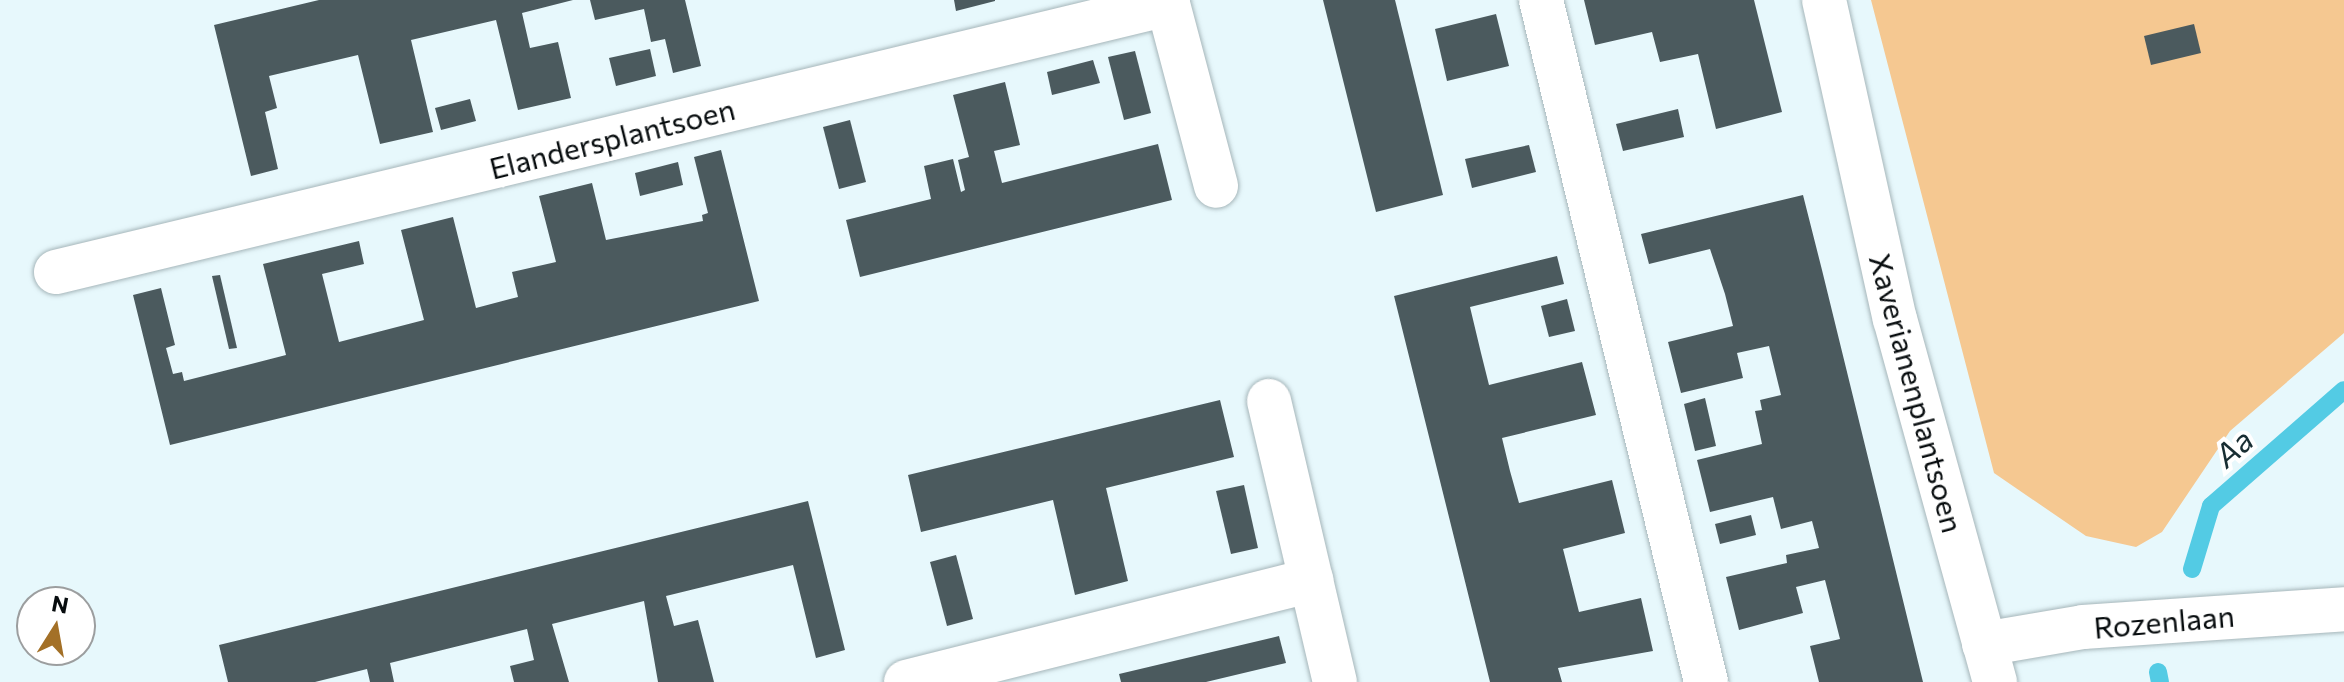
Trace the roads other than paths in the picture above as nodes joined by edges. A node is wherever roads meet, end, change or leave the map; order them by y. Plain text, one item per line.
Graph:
1 (1541, 0) edge
2 (1824, 0) edge
3 (1167, 2) edge
4 (1216, 186) dead end
5 (56, 272) dead end
6 (1269, 401) dead end
7 (1311, 580) junction
8 (2344, 609) edge
9 (1990, 663) edge
10 (906, 682) edge
11 (1335, 682) edge
12 (1706, 682) edge

1 - 12 street
2 - 9 street, Xaverianenplantsoen
3 - 4 street, Elandersplantsoen
3 - 5 street, Elandersplantsoen
6 - 7 street
7 - 10 street
7 - 11 street
8 - 9 street, Rozenlaan

